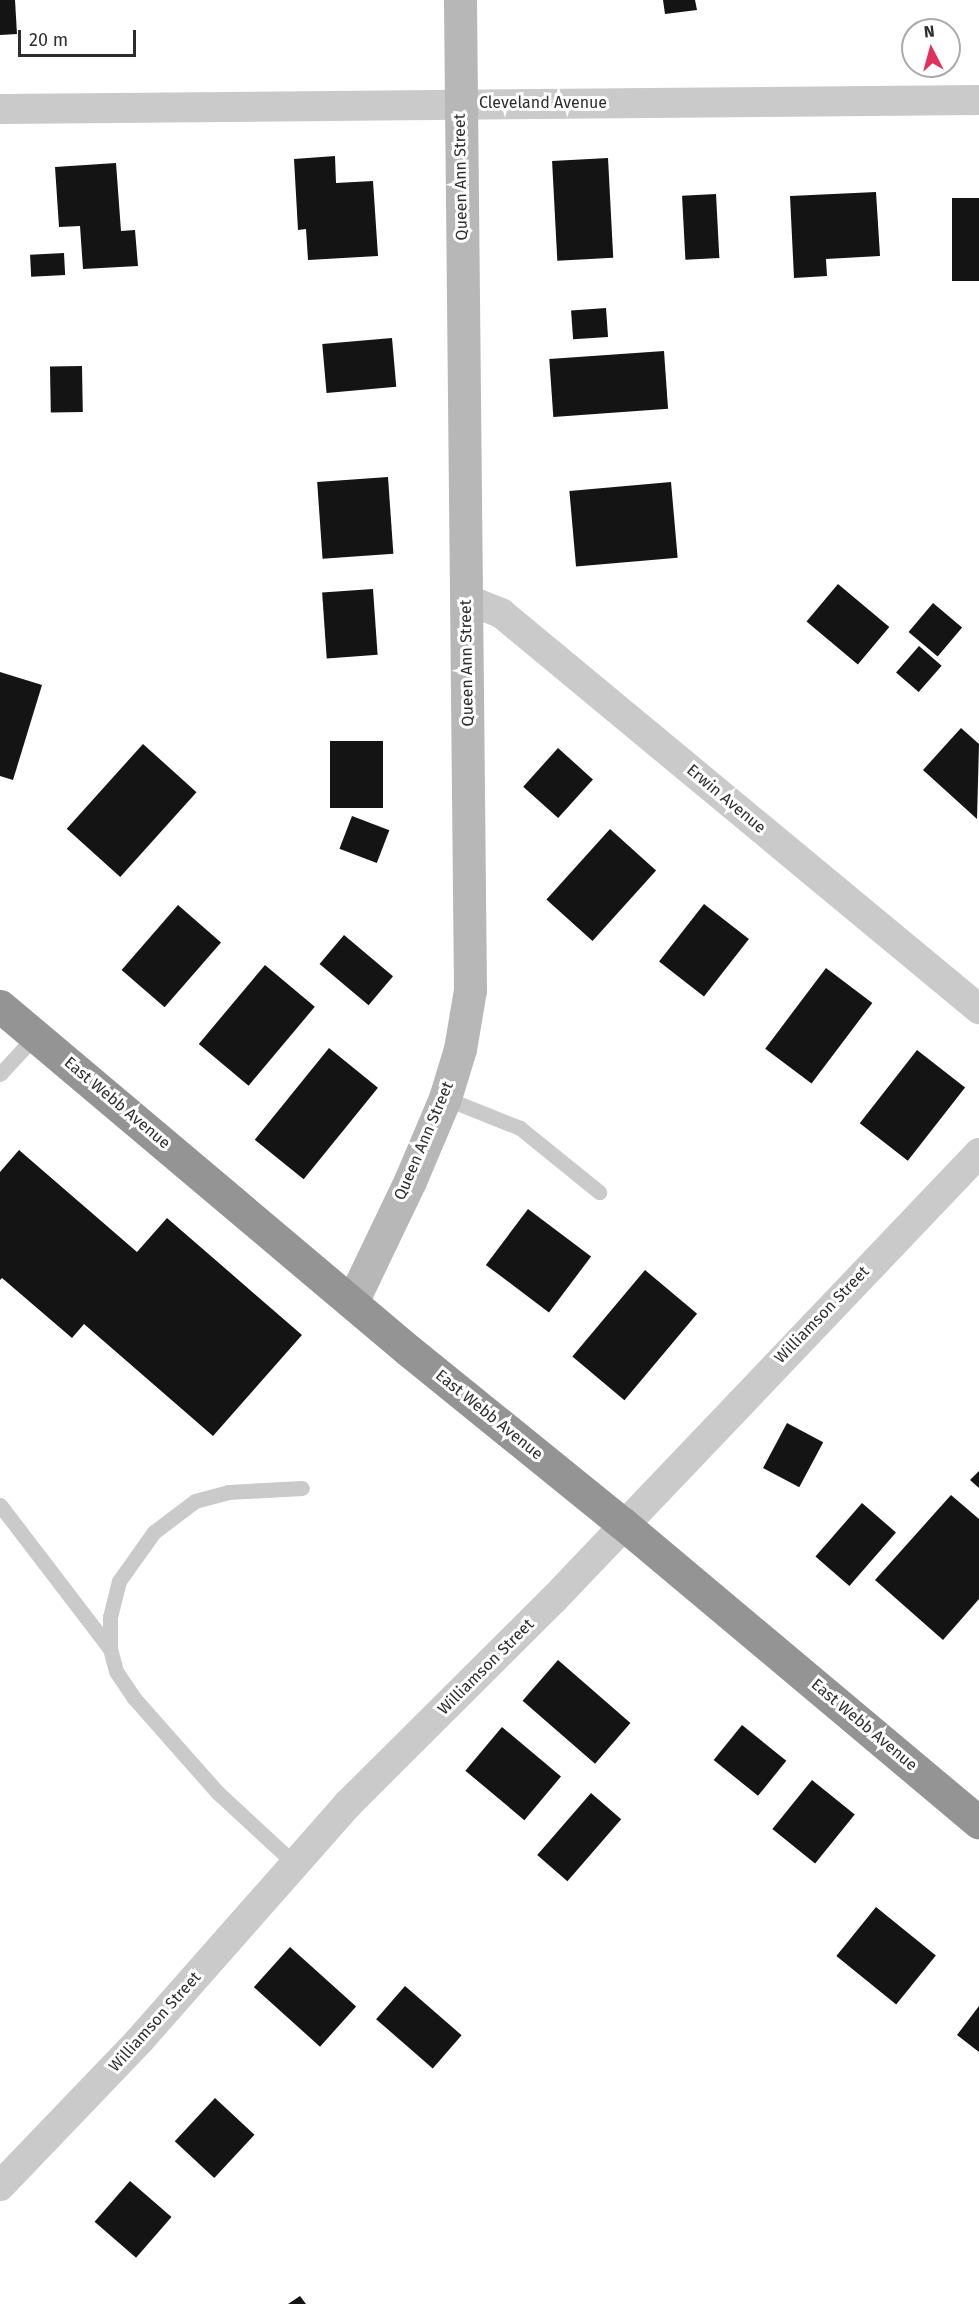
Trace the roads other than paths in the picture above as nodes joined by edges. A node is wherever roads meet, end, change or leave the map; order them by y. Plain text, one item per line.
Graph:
1 (460, 0) edge
2 (979, 100) edge
3 (460, 104) junction
4 (0, 109) edge
5 (466, 599) junction
6 (0, 1006) edge
7 (979, 1009) edge
8 (36, 1035) junction
9 (0, 1074) edge
10 (445, 1098) junction
11 (979, 1153) edge
12 (599, 1192) dead end
13 (352, 1302) junction
14 (302, 1488) dead end
15 (0, 1505) edge
16 (622, 1523) junction
17 (110, 1649) junction
18 (979, 1823) edge
19 (295, 1864) junction
20 (0, 2187) edge

1 - 3 street, Queen Ann Street
2 - 3 street, Cleveland Avenue
3 - 4 street, Cleveland Avenue
3 - 5 street, Queen Ann Street
5 - 7 street, Erwin Avenue
5 - 10 street, Queen Ann Street
6 - 8 highway, East Webb Avenue
8 - 9 lane
8 - 13 highway, East Webb Avenue
10 - 12 lane
10 - 13 street, Queen Ann Street
11 - 16 street, Williamson Street
13 - 16 highway, East Webb Avenue
14 - 17 lane
15 - 17 lane
16 - 18 highway, East Webb Avenue
16 - 19 street, Williamson Street
17 - 19 lane
19 - 20 street, Williamson Street

